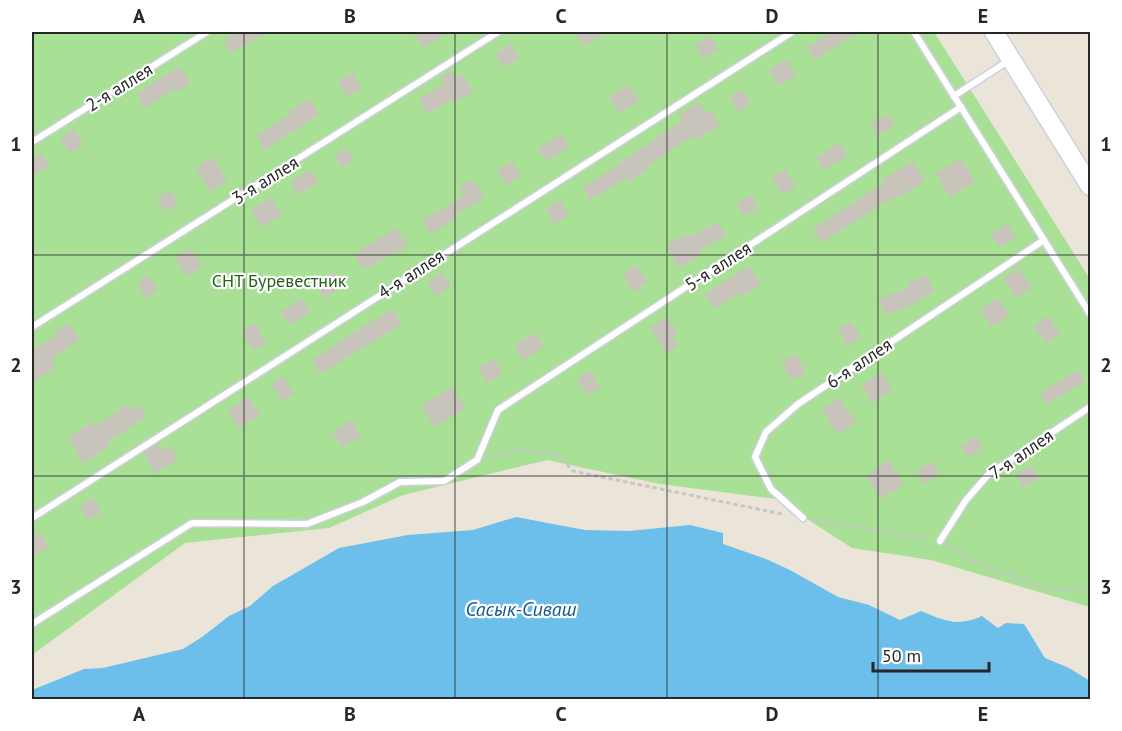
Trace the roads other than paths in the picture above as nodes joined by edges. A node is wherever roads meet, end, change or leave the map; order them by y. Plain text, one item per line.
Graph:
1 (207, 32) edge
2 (498, 32) edge
3 (792, 32) edge
4 (914, 32) edge
5 (994, 32) edge
6 (1011, 59) junction
7 (954, 96) junction
8 (961, 107) junction
9 (32, 142) edge
10 (1090, 186) edge
11 (1044, 240) junction
12 (1090, 314) edge
13 (32, 327) edge
14 (1090, 407) edge
15 (32, 518) edge
16 (803, 518) dead end
17 (940, 541) dead end
18 (32, 624) edge

1 - 9 lane, 2-я аллея
2 - 13 lane, 3-я аллея
3 - 15 lane, 4-я аллея
4 - 7 lane
5 - 6 main road
6 - 7 lane
6 - 10 main road
7 - 8 lane
8 - 11 lane
8 - 18 lane, 5-я аллея
11 - 12 lane
11 - 16 lane, 6-я аллея
14 - 17 lane, 7-я аллея

